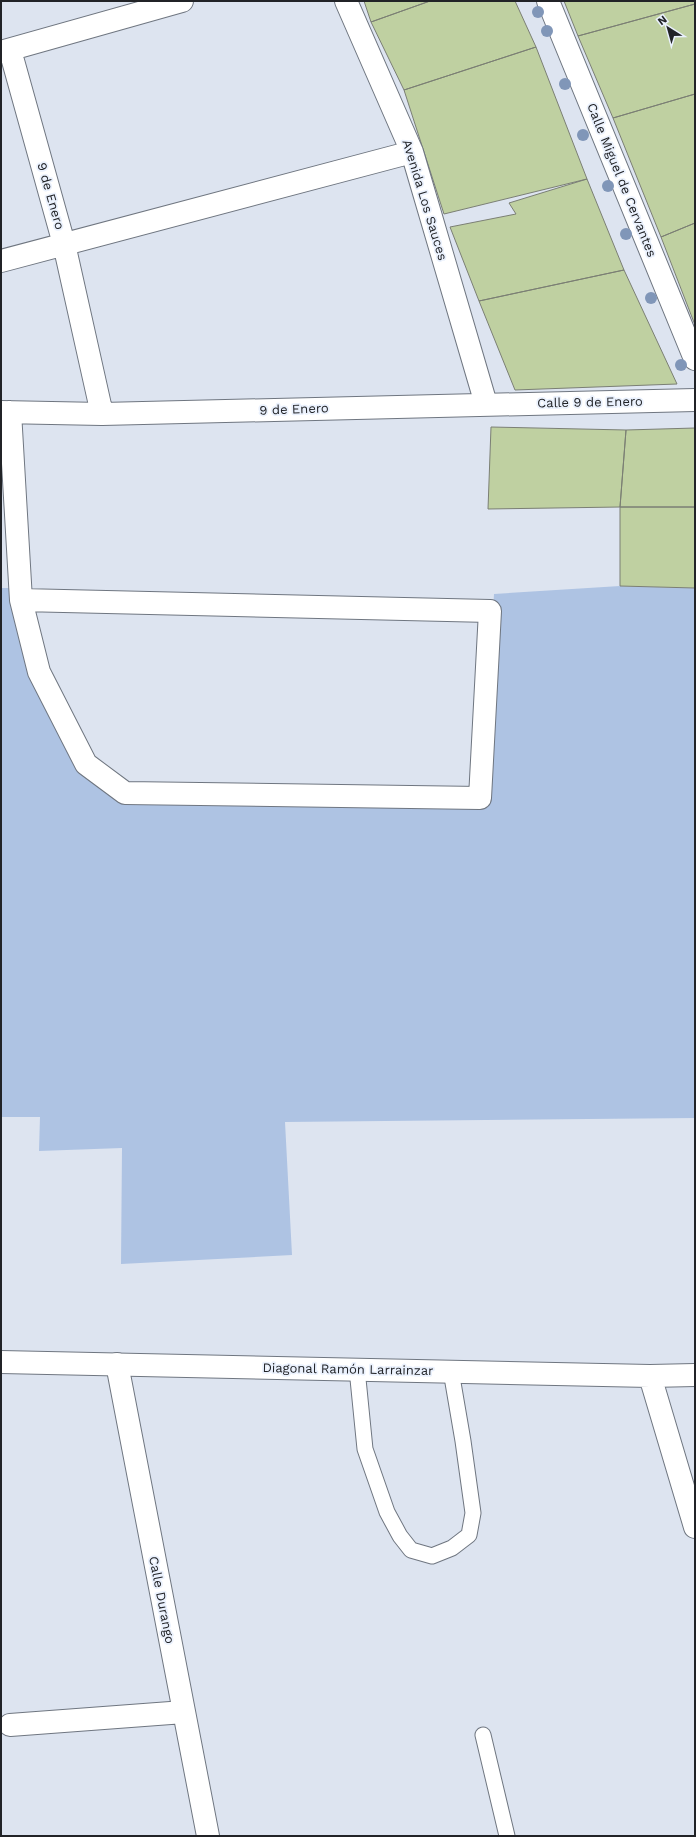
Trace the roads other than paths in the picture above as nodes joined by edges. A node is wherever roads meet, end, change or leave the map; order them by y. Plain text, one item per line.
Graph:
1 (182, 1) edge
2 (346, 1) edge
3 (548, 1) edge
4 (6, 51) edge
5 (412, 152) junction
6 (64, 244) junction
7 (1, 261) edge
8 (695, 359) edge
9 (695, 400) edge
10 (486, 404) junction
11 (6, 412) edge
12 (102, 414) junction
13 (21, 600) junction
14 (1, 1362) edge
15 (117, 1364) junction
16 (357, 1369) junction
17 (451, 1371) junction
18 (695, 1375) edge
19 (650, 1376) junction
20 (695, 1527) edge
21 (184, 1712) junction
22 (10, 1725) dead end
23 (483, 1735) dead end
24 (208, 1836) edge
25 (507, 1836) edge

1 - 4 street
2 - 5 street, Avenida Los Sauces
3 - 8 street, Calle Miguel de Cervantes
4 - 6 street, 9 de Enero
5 - 6 street
5 - 10 street, Avenida Los Sauces
6 - 7 street
6 - 12 street, 9 de Enero
9 - 10 street, Calle 9 de Enero
10 - 12 street, 9 de Enero
11 - 12 street, 9 de Enero
11 - 13 street
13 - 13 street
14 - 15 street, Diagonal Ramón Larrainzar
15 - 16 street, Diagonal Ramón Larrainzar
15 - 21 street, Calle Durango
16 - 17 street, Diagonal Ramón Larrainzar
16 - 17 lane
17 - 19 street, Diagonal Ramón Larrainzar
18 - 19 street, Diagonal Ramón Larrainzar
19 - 20 street
21 - 22 street
21 - 24 street, Calle Durango
23 - 25 lane

